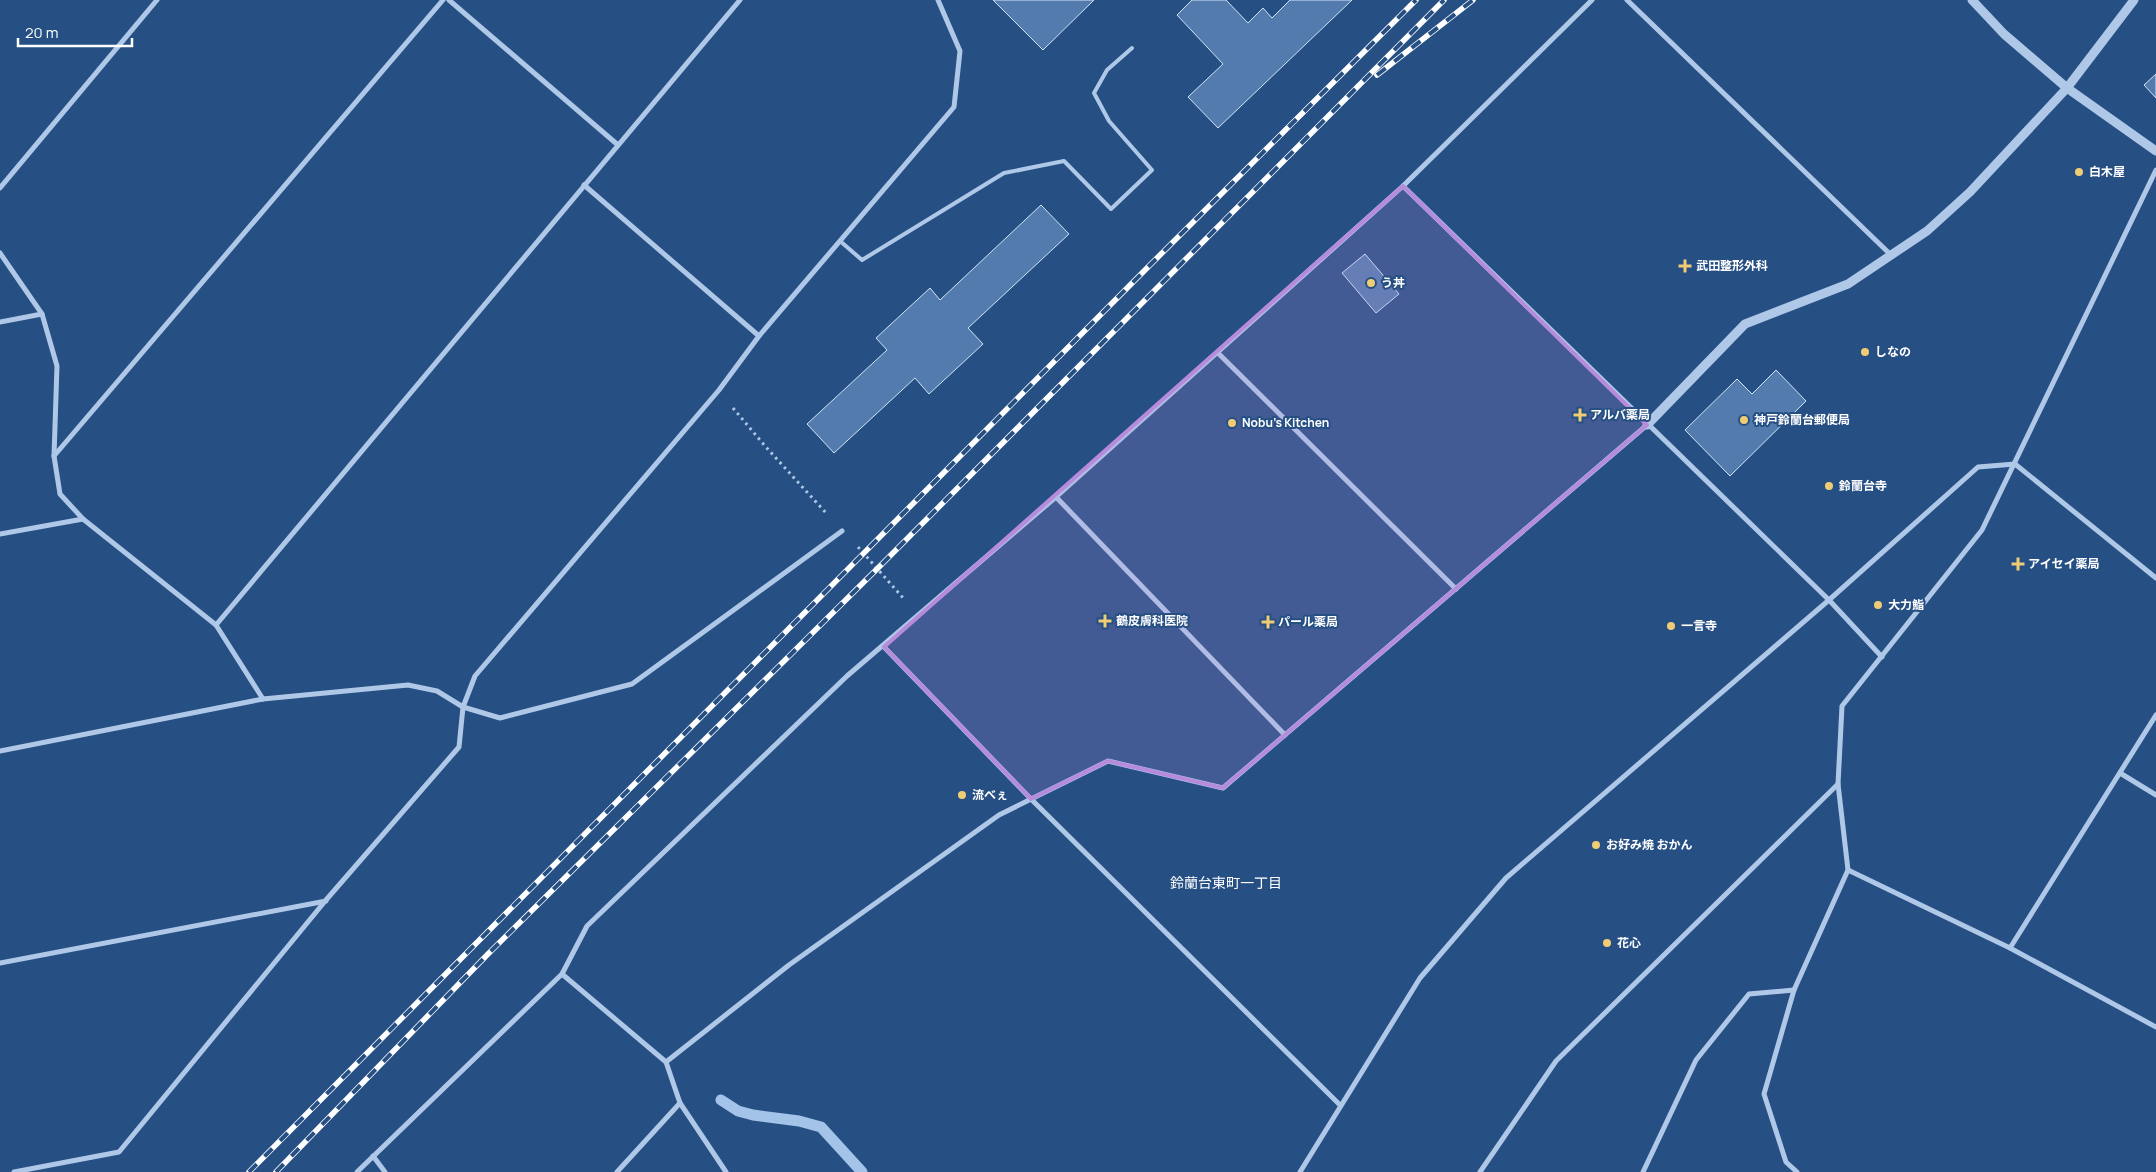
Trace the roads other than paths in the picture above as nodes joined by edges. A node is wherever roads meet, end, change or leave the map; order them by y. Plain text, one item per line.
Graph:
1 (158, 0) edge
2 (443, 0) edge
3 (449, 0) edge
4 (740, 0) edge
5 (938, 0) edge
6 (1592, 0) edge
7 (1628, 0) edge
8 (1972, 0) edge
9 (2134, 0) edge
10 (1132, 48) dead end
11 (2067, 88) junction
12 (618, 144) junction
13 (2156, 151) edge
14 (2156, 170) edge
15 (584, 185) junction
16 (1403, 186) junction
17 (0, 188) edge
18 (840, 241) junction
19 (0, 253) edge
20 (1892, 256) junction
21 (42, 314) junction
22 (0, 322) edge
23 (760, 336) junction
24 (1218, 354) junction
25 (1647, 425) junction
26 (54, 456) junction
27 (2015, 464) junction
28 (1056, 497) junction
29 (83, 519) junction
30 (842, 531) road end
31 (0, 534) edge
32 (2156, 578) edge
33 (1456, 589) junction
34 (1829, 600) junction
35 (216, 625) junction
36 (884, 647) junction
37 (1882, 657) junction
38 (263, 699) junction
39 (463, 707) junction
40 (2156, 715) edge
41 (1285, 735) junction
42 (0, 751) edge
43 (2120, 773) junction
44 (1838, 784) junction
45 (2156, 796) edge
46 (1031, 799) junction
47 (1848, 870) junction
48 (326, 900) junction
49 (2010, 948) junction
50 (0, 963) edge
51 (562, 974) junction
52 (1794, 990) junction
53 (2156, 1027) edge
54 (666, 1062) junction
55 (680, 1103) junction
56 (1340, 1104) junction
57 (373, 1156) junction
58 (14, 1172) edge
59 (357, 1172) edge
60 (385, 1172) edge
61 (617, 1172) edge
62 (726, 1172) edge
63 (1300, 1172) edge
64 (1480, 1172) edge
65 (1643, 1172) edge
66 (1797, 1172) edge

1 - 17 street
2 - 26 street
3 - 12 street
4 - 12 street
5 - 18 street
6 - 16 street
7 - 20 street
8 - 11 street
9 - 11 street
10 - 18 lane
11 - 13 street
11 - 20 street
12 - 15 street
14 - 27 street
15 - 23 street
15 - 35 street
16 - 24 street
16 - 25 street
18 - 23 street
19 - 21 street
20 - 25 street
21 - 22 street
21 - 26 street
23 - 39 street
24 - 28 street
24 - 33 street
25 - 33 street
25 - 34 street
26 - 29 street
27 - 32 street
27 - 34 street
27 - 37 street
28 - 36 street
28 - 41 street
29 - 31 street
29 - 35 street
30 - 39 street
33 - 41 street
34 - 37 street
34 - 56 street
35 - 38 street
36 - 46 street
36 - 51 street
37 - 44 street
38 - 39 street
38 - 42 street
39 - 48 street
40 - 43 street
41 - 46 street
43 - 45 street
43 - 49 street
44 - 47 street
44 - 64 street
46 - 54 street
46 - 56 street
47 - 49 street
47 - 52 street
48 - 50 street
48 - 58 street
49 - 53 street
51 - 54 street
51 - 57 street
52 - 65 street
52 - 66 street
54 - 55 street
55 - 61 street
55 - 62 street
56 - 63 street
57 - 59 street
57 - 60 street

